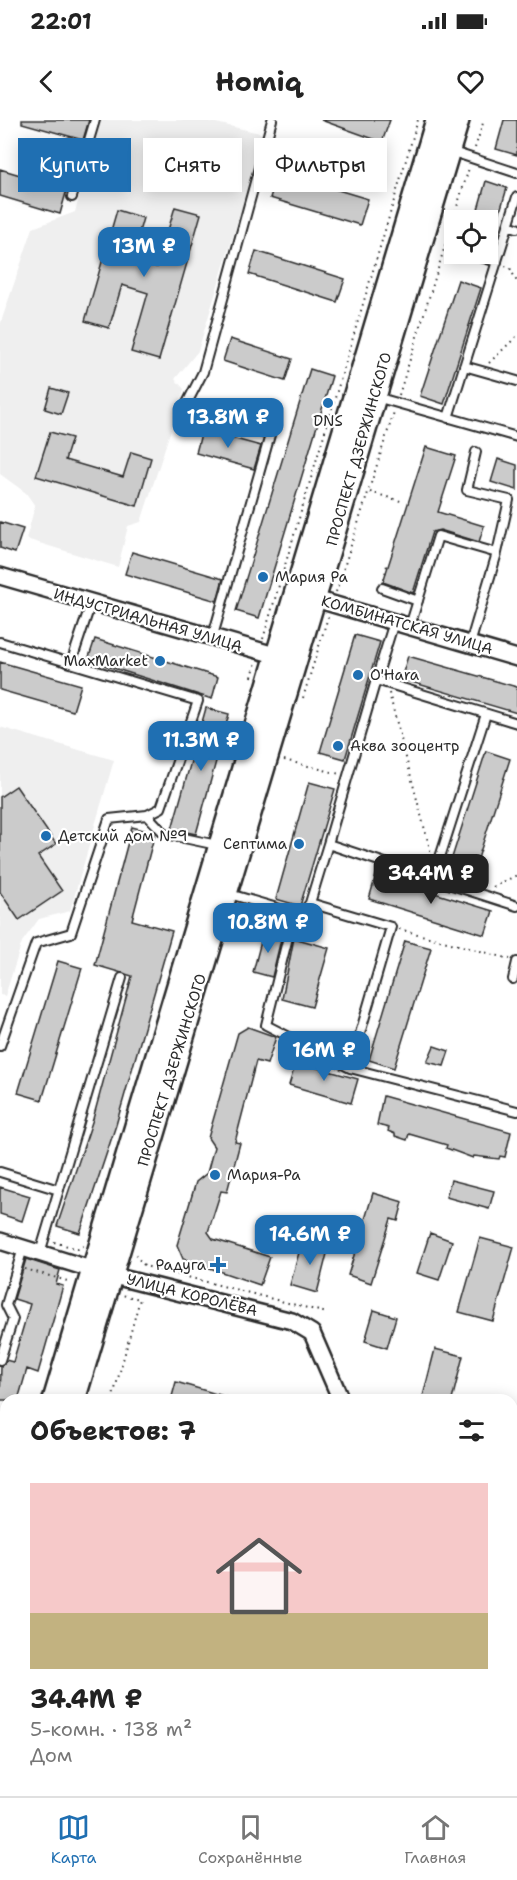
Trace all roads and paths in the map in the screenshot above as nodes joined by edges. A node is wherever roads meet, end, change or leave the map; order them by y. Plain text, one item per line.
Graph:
1 (95, 120) edge
2 (272, 120) edge
3 (437, 120) edge
4 (458, 120) edge
5 (484, 120) edge
6 (449, 150) junction
7 (472, 157) junction
8 (517, 173) edge
9 (72, 197) dead end
10 (517, 197) edge
11 (508, 225) junction
12 (517, 228) edge
13 (498, 259) edge
14 (498, 262) edge
15 (496, 264) edge
16 (517, 282) edge
17 (517, 336) edge
18 (464, 366) junction
19 (481, 371) junction
20 (517, 381) edge
21 (374, 397) junction
22 (396, 403) junction
23 (448, 418) junction
24 (517, 437) edge
25 (476, 452) dead end
26 (370, 492) junction
27 (404, 502) dead end
28 (497, 553) junction
29 (0, 576) edge
30 (381, 588) dead end
31 (315, 598) junction
32 (418, 601) junction
33 (91, 603) junction
34 (394, 621) junction
35 (410, 626) junction
36 (212, 639) junction
37 (0, 642) edge
38 (470, 644) junction
39 (288, 658) junction
40 (517, 658) edge
41 (71, 663) junction
42 (376, 680) junction
43 (387, 684) junction
44 (301, 704) dead end
45 (486, 714) junction
46 (517, 723) edge
47 (281, 770) dead end
48 (348, 776) junction
49 (147, 815) junction
50 (328, 844) junction
51 (221, 846) junction
52 (436, 870) junction
53 (517, 875) edge
54 (433, 879) junction
55 (225, 893) junction
56 (479, 894) junction
57 (310, 903) junction
58 (517, 906) edge
59 (294, 913) junction
60 (391, 927) junction
61 (517, 961) edge
62 (122, 978) dead end
63 (513, 979) dead end
64 (0, 1046) edge
65 (350, 1068) junction
66 (517, 1111) edge
67 (0, 1172) edge
68 (59, 1190) junction
69 (0, 1241) edge
70 (88, 1243) dead end
71 (43, 1246) junction
72 (23, 1248) junction
73 (135, 1255) dead end
74 (17, 1267) junction
75 (102, 1272) junction
76 (73, 1282) dead end
77 (122, 1295) dead end
78 (3, 1304) edge
79 (327, 1314) dead end
80 (0, 1360) edge
81 (56, 1394) edge
82 (75, 1394) edge
83 (114, 1394) edge
84 (338, 1394) edge

1 - 9 lane
2 - 36 lane
3 - 31 main road, ПРОСПЕКТ ДЗЕРЖИНСКОГО
4 - 6 main road, ПРОСПЕКТ ДЗЕРЖИНСКОГО
5 - 7 path
6 - 7 lane
6 - 21 main road, ПРОСПЕКТ ДЗЕРЖИНСКОГО
7 - 8 lane
7 - 22 path
10 - 11 lane
11 - 12 lane
11 - 13 lane
14 - 16 path
15 - 18 lane
17 - 19 path
18 - 19 lane
18 - 23 lane
19 - 20 lane
21 - 22 lane
21 - 31 main road, ПРОСПЕКТ ДЗЕРЖИНСКОГО
22 - 23 lane
22 - 26 path
23 - 24 lane
25 - 28 lane
26 - 27 path
26 - 31 path
28 - 32 lane
28 - 38 lane
29 - 33 street, ИНДУСТРИАЛЬНАЯ УЛИЦА
30 - 32 lane
31 - 34 street, КОМБИНАТСКАЯ УЛИЦА
31 - 39 main road, ПРОСПЕКТ ДЗЕРЖИНСКОГО
31 - 44 path
32 - 35 lane
33 - 36 street, ИНДУСТРИАЛЬНАЯ УЛИЦА
33 - 41 lane
34 - 35 street, КОМБИНАТСКАЯ УЛИЦА
34 - 42 lane
35 - 38 street, КОМБИНАТСКАЯ УЛИЦА
36 - 39 street, ИНДУСТРИАЛЬНАЯ УЛИЦА
37 - 41 lane
38 - 40 street, КОМБИНАТСКАЯ УЛИЦА
39 - 51 main road, ПРОСПЕКТ ДЗЕРЖИНСКОГО
39 - 55 main road, ПРОСПЕКТ ДЗЕРЖИНСКОГО
41 - 49 lane
42 - 43 lane
42 - 48 lane
43 - 45 lane
43 - 52 path
45 - 46 lane
45 - 52 lane
47 - 48 path
48 - 50 lane
49 - 51 lane
49 - 64 lane
50 - 54 lane
50 - 57 lane
51 - 75 main road, ПРОСПЕКТ ДЗЕРЖИНСКОГО
52 - 54 lane
53 - 56 path
54 - 56 lane
55 - 59 lane
55 - 75 main road, ПРОСПЕКТ ДЗЕРЖИНСКОГО
56 - 58 lane
57 - 59 lane
57 - 60 lane
59 - 65 lane
60 - 61 path
60 - 65 lane
61 - 63 lane
62 - 68 lane
65 - 66 lane
67 - 68 lane
68 - 71 lane
69 - 72 street, УЛИЦА КОРОЛЁВА
70 - 71 path
71 - 72 street, УЛИЦА КОРОЛЁВА
71 - 75 street, УЛИЦА КОРОЛЁВА
72 - 74 lane
73 - 79 path
74 - 76 path
74 - 78 lane
75 - 81 main road, ПРОСПЕКТ ДЗЕРЖИНСКОГО
75 - 82 main road, ПРОСПЕКТ ДЗЕРЖИНСКОГО
75 - 84 street, УЛИЦА КОРОЛЁВА
77 - 83 path
78 - 80 lane

